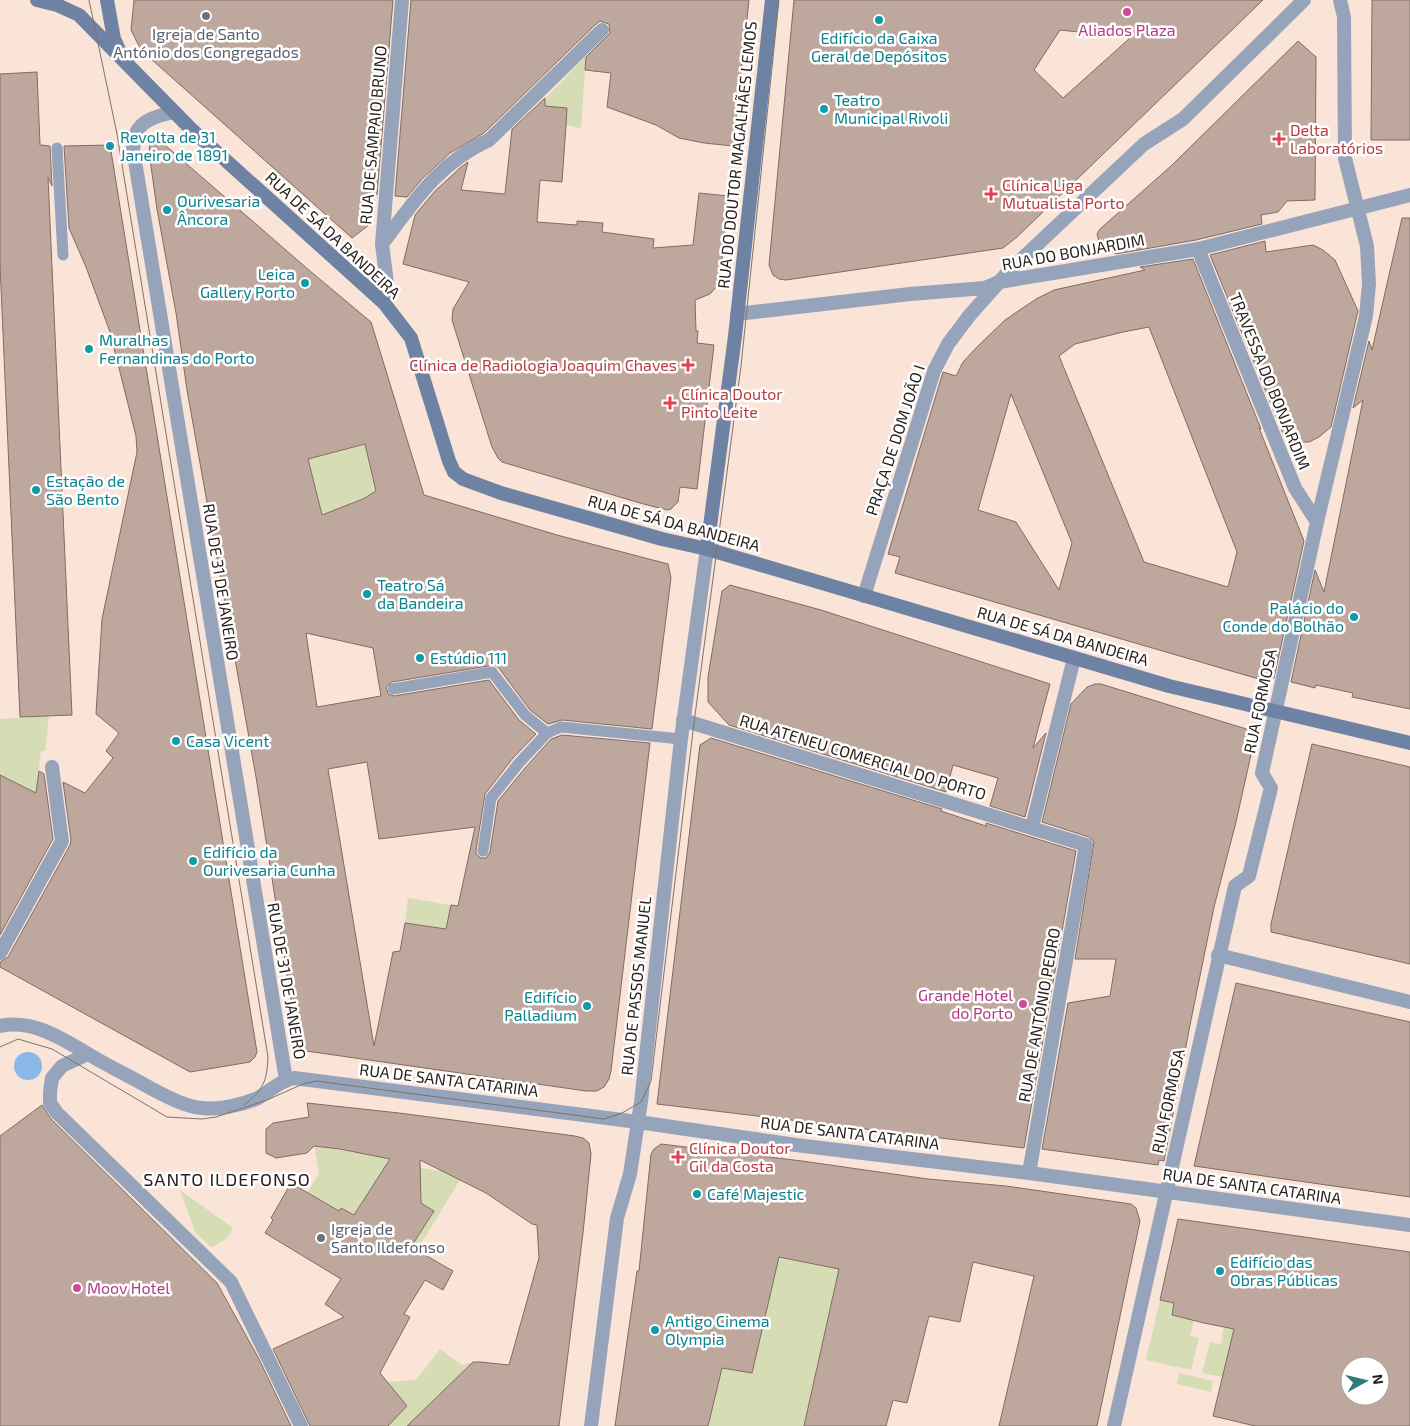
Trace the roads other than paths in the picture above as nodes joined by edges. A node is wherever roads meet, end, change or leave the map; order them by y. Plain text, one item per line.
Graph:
1 (37, 0) edge
2 (107, 0) edge
3 (402, 0) edge
4 (772, 0) edge
5 (1304, 0) edge
6 (1340, 0) edge
7 (602, 30) dead end
8 (123, 59) junction
9 (174, 112) junction
10 (57, 148) dead end
11 (1410, 195) edge
12 (1357, 208) junction
13 (382, 244) junction
14 (1198, 249) junction
15 (63, 255) dead end
16 (999, 282) junction
17 (384, 303) junction
18 (737, 314) junction
19 (1318, 522) junction
20 (707, 549) junction
21 (864, 596) junction
22 (1074, 658) junction
23 (393, 689) dead end
24 (1277, 712) junction
25 (683, 720) junction
26 (548, 733) junction
27 (681, 739) junction
28 (1410, 743) edge
29 (52, 767) dead end
30 (1032, 828) junction
31 (483, 851) dead end
32 (1083, 863) joint
33 (0, 953) edge
34 (1218, 955) junction
35 (1410, 1002) edge
36 (0, 1026) edge
37 (88, 1054) junction
38 (286, 1080) junction
39 (638, 1122) junction
40 (1029, 1173) junction
41 (1166, 1192) junction
42 (1410, 1225) edge
43 (301, 1426) edge
44 (591, 1426) edge
45 (1114, 1426) edge

1 - 8 main road, RUA DE SÁ DA BANDEIRA
2 - 8 main road
3 - 13 street, RUA DE SAMPAIO BRUNO
4 - 18 main road, RUA DO DOUTOR MAGALHÃES LEMOS
5 - 16 street, PRAÇA DE DOM JOÃO I
6 - 12 street, RUA FORMOSA
7 - 13 street
8 - 9 main road, RUA DE SÁ DA BANDEIRA
9 - 17 main road, RUA DE SÁ DA BANDEIRA
9 - 38 street, RUA DE 31 DE JANEIRO
10 - 15 lane
11 - 12 street, RUA DO BONJARDIM
12 - 14 street, RUA DO BONJARDIM
12 - 19 street, RUA FORMOSA
13 - 17 street, RUA DE SAMPAIO BRUNO
14 - 16 street, RUA DO BONJARDIM
14 - 19 street, TRAVESSA DO BONJARDIM
16 - 18 street, RUA DO BONJARDIM
16 - 21 street, PRAÇA DE DOM JOÃO I
17 - 20 main road, RUA DE SÁ DA BANDEIRA
18 - 20 main road
19 - 24 street, RUA FORMOSA
20 - 21 main road, RUA DE SÁ DA BANDEIRA
20 - 25 street, RUA DE PASSOS MANUEL
21 - 22 main road, RUA DE SÁ DA BANDEIRA
22 - 24 main road, RUA DE SÁ DA BANDEIRA
22 - 30 street
23 - 26 lane
24 - 28 main road, RUA DE SÁ DA BANDEIRA
24 - 34 street, RUA FORMOSA
25 - 27 street, RUA DE PASSOS MANUEL
25 - 30 street, RUA ATENEU COMERCIAL DO PORTO
26 - 27 lane
26 - 31 lane
27 - 39 street, RUA DE PASSOS MANUEL
29 - 33 street
30 - 32 street, RUA ATENEU COMERCIAL DO PORTO
32 - 40 street, RUA DE ANTÓNIO PEDRO
34 - 35 street
34 - 41 street, RUA FORMOSA
36 - 37 street
37 - 38 street
37 - 43 street
38 - 39 street, RUA DE SANTA CATARINA
39 - 40 street, RUA DE SANTA CATARINA
39 - 44 street, RUA DE PASSOS MANUEL
40 - 41 street, RUA DE SANTA CATARINA
41 - 42 street, RUA DE SANTA CATARINA
41 - 45 street, RUA FORMOSA

